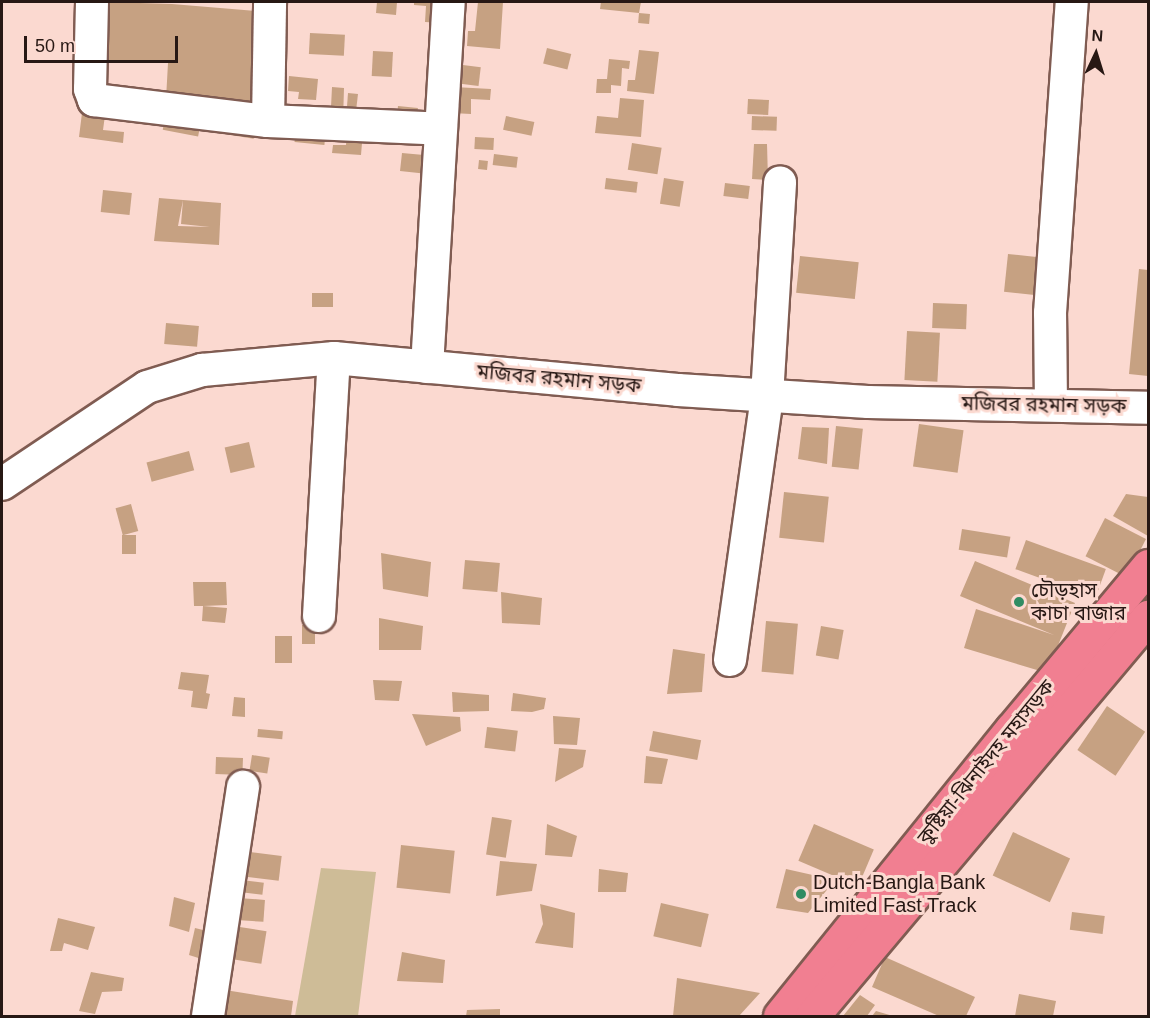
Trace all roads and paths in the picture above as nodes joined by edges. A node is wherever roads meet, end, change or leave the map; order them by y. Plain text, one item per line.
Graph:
1 (92, 2) edge
2 (270, 2) edge
3 (449, 2) edge
4 (1072, 2) edge
5 (267, 121) junction
6 (441, 129) junction
7 (780, 182) dead end
8 (334, 358) junction
9 (427, 367) junction
10 (767, 396) junction
11 (1052, 405) junction
12 (1149, 408) edge
13 (2, 484) edge
14 (1149, 566) edge
15 (319, 616) dead end
16 (1149, 617) edge
17 (730, 660) dead end
18 (243, 787) dead end
19 (208, 1017) edge
20 (780, 1017) edge
21 (812, 1017) edge

1 - 5 street
2 - 5 street
3 - 6 street
4 - 11 street
5 - 6 street
6 - 9 street
7 - 10 street
8 - 9 street, মজিবর রহমান সড়ক
8 - 13 street, মজিবর রহমান সড়ক
8 - 15 street
9 - 10 street, মজিবর রহমান সড়ক
10 - 11 street, মজিবর রহমান সড়ক
10 - 17 street
11 - 12 street, মজিবর রহমান সড়ক
14 - 20 highway, কুষ্টিয়া-ঝিনাইদহ মহাসড়ক
16 - 21 highway, কুষ্টিয়া-ঝিনাইদহ মহাসড়ক
18 - 19 street

